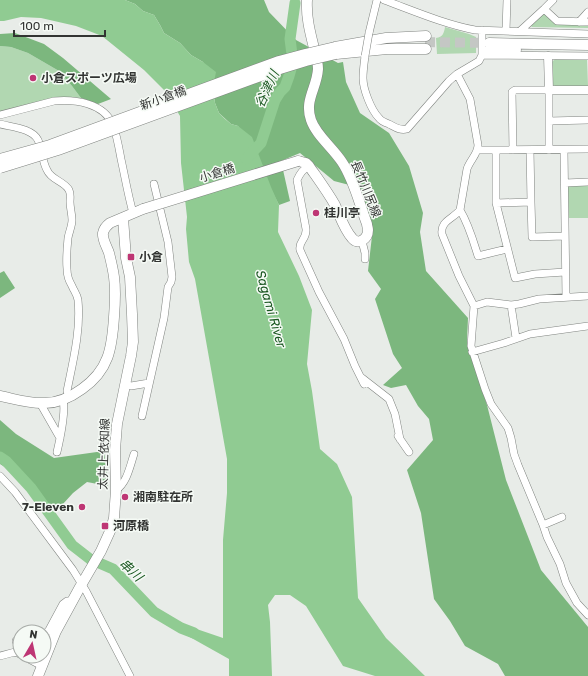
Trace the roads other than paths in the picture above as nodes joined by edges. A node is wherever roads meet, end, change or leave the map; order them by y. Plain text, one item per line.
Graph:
1 (307, 0) edge
2 (377, 0) edge
3 (384, 0) edge
4 (507, 0) edge
5 (553, 0) edge
6 (544, 10) junction
7 (588, 12) edge
8 (579, 22) junction
9 (588, 22) edge
10 (506, 31) junction
11 (520, 31) junction
12 (588, 34) edge
13 (588, 38) edge
14 (486, 43) junction
15 (588, 45) edge
16 (336, 51) junction
17 (588, 51) edge
18 (548, 56) junction
19 (588, 56) edge
20 (457, 74) junction
21 (549, 90) junction
22 (588, 90) edge
23 (0, 115) edge
24 (588, 120) edge
25 (549, 121) junction
26 (0, 124) edge
27 (588, 149) edge
28 (478, 150) junction
29 (496, 150) junction
30 (513, 150) junction
31 (530, 150) junction
32 (549, 150) junction
33 (564, 150) junction
34 (0, 160) edge
35 (309, 166) junction
36 (0, 168) edge
37 (588, 182) edge
38 (565, 183) junction
39 (154, 184) dead end
40 (531, 202) junction
41 (496, 203) junction
42 (460, 210) junction
43 (133, 213) junction
44 (123, 218) junction
45 (565, 236) junction
46 (362, 242) junction
47 (507, 249) junction
48 (365, 259) dead end
49 (565, 272) junction
50 (588, 296) edge
51 (566, 297) junction
52 (511, 305) junction
53 (474, 306) junction
54 (588, 326) edge
55 (516, 338) junction
56 (472, 352) junction
57 (359, 375) junction
58 (149, 383) junction
59 (125, 384) junction
60 (364, 384) dead end
61 (0, 396) edge
62 (66, 398) junction
63 (40, 403) junction
64 (142, 416) dead end
65 (395, 433) dead end
66 (60, 438) junction
67 (400, 439) junction
68 (57, 452) dead end
69 (410, 452) dead end
70 (134, 454) dead end
71 (0, 476) edge
72 (116, 490) junction
73 (562, 517) dead end
74 (543, 525) junction
75 (82, 582) junction
76 (72, 601) junction
77 (588, 615) edge
78 (52, 624) edge
79 (12, 653) edge
80 (0, 656) edge
81 (32, 664) edge
82 (40, 671) edge
83 (130, 676) edge

1 - 46 main road, 長竹川尻線
2 - 20 street, bridge
3 - 14 street
4 - 10 street
5 - 6 street
6 - 8 street
6 - 11 street
7 - 8 street
8 - 9 street
10 - 11 street
10 - 14 street
11 - 12 street
13 - 14 main road
14 - 15 main road
14 - 17 main road
14 - 18 street
14 - 20 street
16 - 16 main road
16 - 34 main road, 新小倉橋, bridge
16 - 36 main road, 新小倉橋, bridge
18 - 19 street
18 - 21 street
20 - 28 street
21 - 22 street
21 - 25 street
21 - 30 street
23 - 43 street
24 - 25 street
25 - 32 street
26 - 62 street
27 - 33 street
28 - 29 street
28 - 42 street
29 - 30 street
29 - 41 street
30 - 31 street
31 - 32 street
31 - 40 street
32 - 33 street
33 - 38 street
35 - 43 main road, 小倉橋, bridge
35 - 46 main road
35 - 57 street
37 - 38 street
38 - 45 street
39 - 58 street
40 - 41 street
40 - 45 street
41 - 47 street
42 - 47 street
42 - 53 street
43 - 44 main road
44 - 59 main road, 太井上依知線
44 - 62 main road
45 - 49 street
46 - 48 street
47 - 49 street
49 - 51 street
50 - 51 street
51 - 52 street
52 - 53 street
52 - 55 street
53 - 56 street
54 - 55 street
55 - 56 street
56 - 74 street
57 - 60 street
57 - 67 street
58 - 59 street
58 - 64 street
59 - 72 main road, 太井上依知線
61 - 63 main road
62 - 63 main road
62 - 66 street
63 - 66 street
65 - 67 street
66 - 68 street
67 - 69 street
70 - 72 street
71 - 75 street
72 - 75 main road, 太井上依知線
73 - 74 street
74 - 77 street
75 - 76 main road, 太井上依知線
75 - 83 street
76 - 78 street
76 - 82 main road, 太井上依知線
79 - 80 street
81 - 82 street

